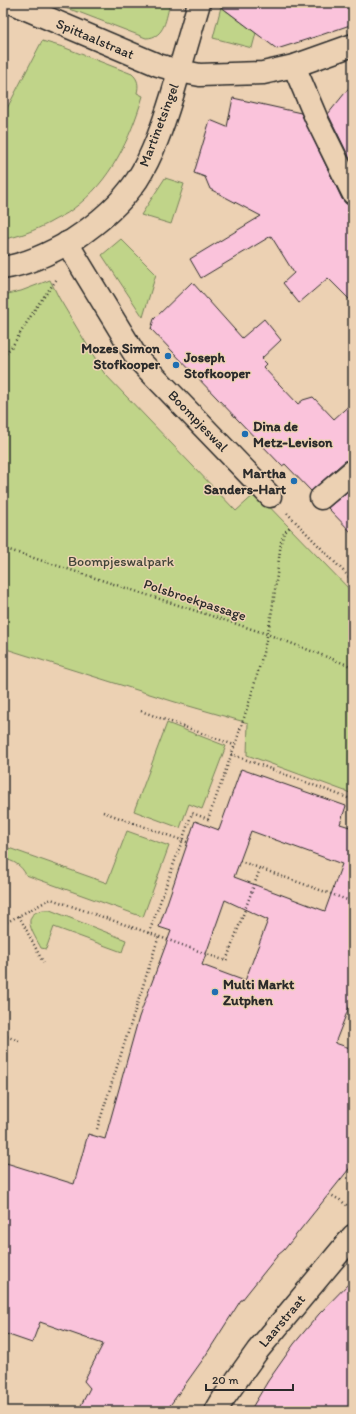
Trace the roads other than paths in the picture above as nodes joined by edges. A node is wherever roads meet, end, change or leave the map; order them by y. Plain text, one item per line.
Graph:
1 (12, 3) edge
2 (199, 3) edge
3 (353, 44) edge
4 (294, 66) junction
5 (179, 71) junction
6 (353, 193) edge
7 (67, 243) junction
8 (3, 268) edge
9 (353, 471) edge
10 (270, 496) road end
11 (321, 498) dead end
12 (353, 1236) edge
13 (216, 1411) edge

1 - 5 street, Spittaalstraat
2 - 5 street, Martinetsingel
3 - 4 street, Spittaalstraat
4 - 5 street, Spittaalstraat
4 - 6 street
5 - 7 street, Martinetsingel
7 - 8 street, Martinetsingel
7 - 10 street, Boompjeswal
9 - 11 street
12 - 13 street, Laarstraat

